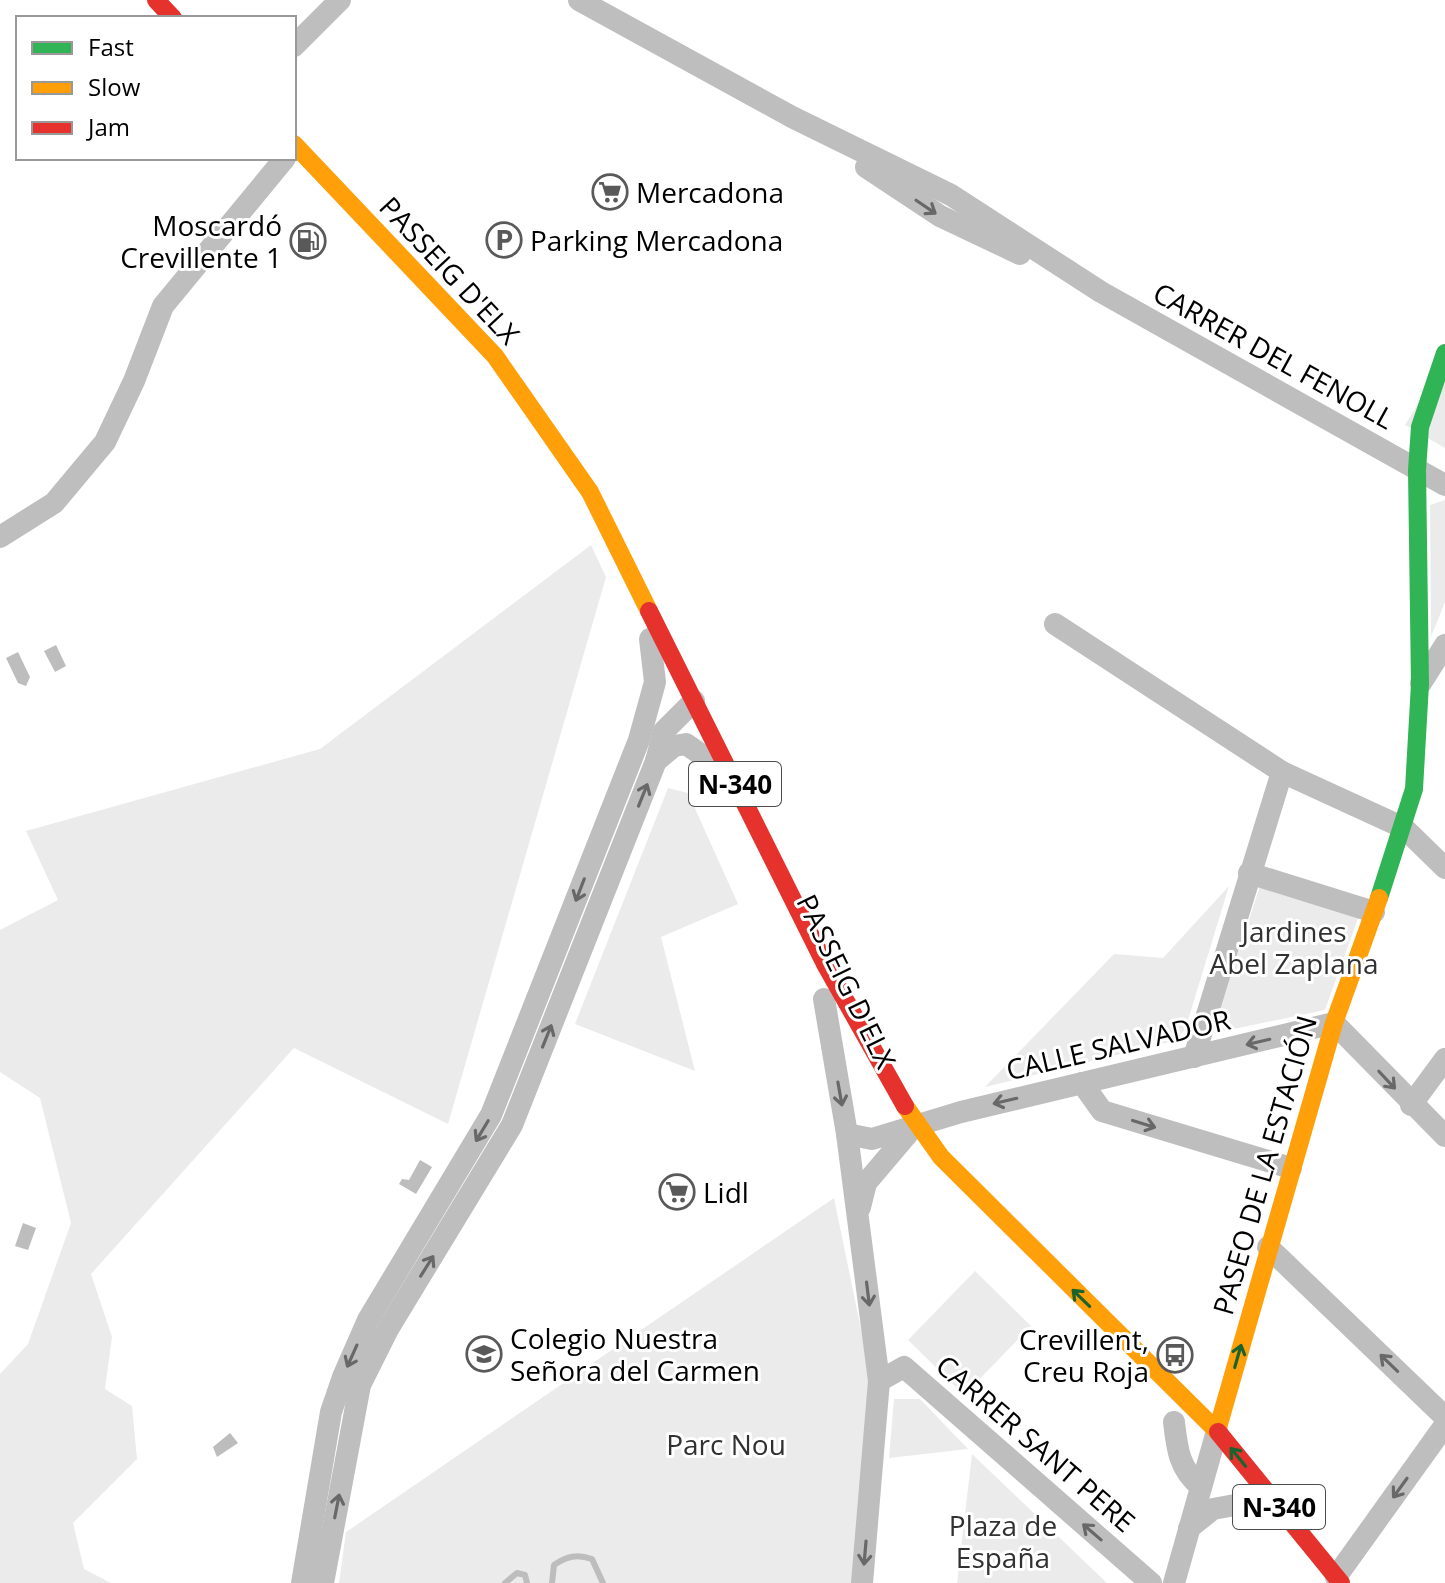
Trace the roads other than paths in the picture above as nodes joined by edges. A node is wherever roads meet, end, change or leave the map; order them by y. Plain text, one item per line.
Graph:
1 (156, 0) edge
2 (340, 0) edge
3 (579, 0) edge
4 (171, 16) edge
5 (296, 44) edge
6 (296, 153) edge
7 (283, 160) edge
8 (1445, 353) edge
9 (556, 442) junction
10 (1417, 470) junction
11 (1445, 485) edge
12 (0, 537) edge
13 (1055, 624) dead end
14 (650, 638) junction
15 (1445, 645) edge
16 (1420, 684) junction
17 (687, 704) junction
18 (639, 740) junction
19 (709, 760) junction
20 (656, 761) junction
21 (1282, 772) junction
22 (1404, 828) junction
23 (1445, 868) edge
24 (1249, 873) junction
25 (1374, 912) junction
26 (824, 999) junction
27 (1334, 1023) junction
28 (851, 1055) dead end
29 (1194, 1057) junction
30 (1445, 1059) edge
31 (1082, 1083) junction
32 (1411, 1105) junction
33 (917, 1123) junction
34 (847, 1134) junction
35 (1445, 1136) edge
36 (899, 1138) junction
37 (1291, 1168) junction
38 (858, 1217) junction
39 (1268, 1247) junction
40 (879, 1381) junction
41 (1169, 1416) joint
42 (1445, 1417) edge
43 (1445, 1425) edge
44 (1217, 1431) junction
45 (1209, 1460) junction
46 (1201, 1487) junction
47 (1250, 1508) joint
48 (1188, 1529) junction
49 (1338, 1580) edge
50 (302, 1583) edge
51 (323, 1583) edge
52 (862, 1583) edge
53 (1151, 1583) edge
54 (1174, 1583) edge

1 - 4 main road
2 - 5 street
3 - 10 street, CARRER DEL FENOLL
6 - 9 main road, PASSEIG D'ELX / N-340
7 - 12 street
8 - 10 main road, PASEO DE LA ESTACIÓN
9 - 14 main road, PASSEIG D'ELX / N-340
9 - 17 main road, PASSEIG D'ELX / N-340
10 - 11 street, CARRER DEL FENOLL
10 - 16 main road, PASEO DE LA ESTACIÓN
13 - 21 street
14 - 17 main road, PASSEIG D'ELX / N-340
14 - 18 street
15 - 16 street
16 - 22 main road, PASEO DE LA ESTACIÓN
17 - 18 street
17 - 19 main road, PASSEIG D'ELX / N-340
17 - 20 street
17 - 33 main road, PASSEIG D'ELX / N-340
18 -> 50 street
19 - 20 street
19 - 26 main road, PASSEIG D'ELX / N-340
51 -> 20 street
21 - 22 street
21 - 24 street
22 - 23 street
22 - 25 main road, PASEO DE LA ESTACIÓN
24 - 25 street
24 - 29 street
25 - 27 main road, PASEO DE LA ESTACIÓN
26 - 28 main road, PASSEIG D'ELX / N-340
26 -> 34 street
27 -> 29 street, CALLE SALVADOR
27 -> 32 street
27 - 37 main road, PASEO DE LA ESTACIÓN
29 - 31 street, CALLE SALVADOR
30 - 32 street
31 -> 33 street, CALLE SALVADOR
31 -> 37 street
32 - 35 street
33 - 36 street
44 -> 33 main road, PASSEIG D'ELX / N-340
34 - 36 street
34 - 38 street
36 - 38 street
37 - 39 main road, PASEO DE LA ESTACIÓN
38 -> 40 street
42 -> 39 street
44 -> 39 main road, PASEO DE LA ESTACIÓN
40 -> 52 street
53 -> 40 street, CARRER SANT PERE
41 - 45 main road, N-340
41 - 46 street
43 -> 49 street
44 - 45 street
49 -> 44 main road, N-340
45 - 46 street
45 - 47 main road, N-340
46 - 48 street
47 - 48 street
48 - 54 street

